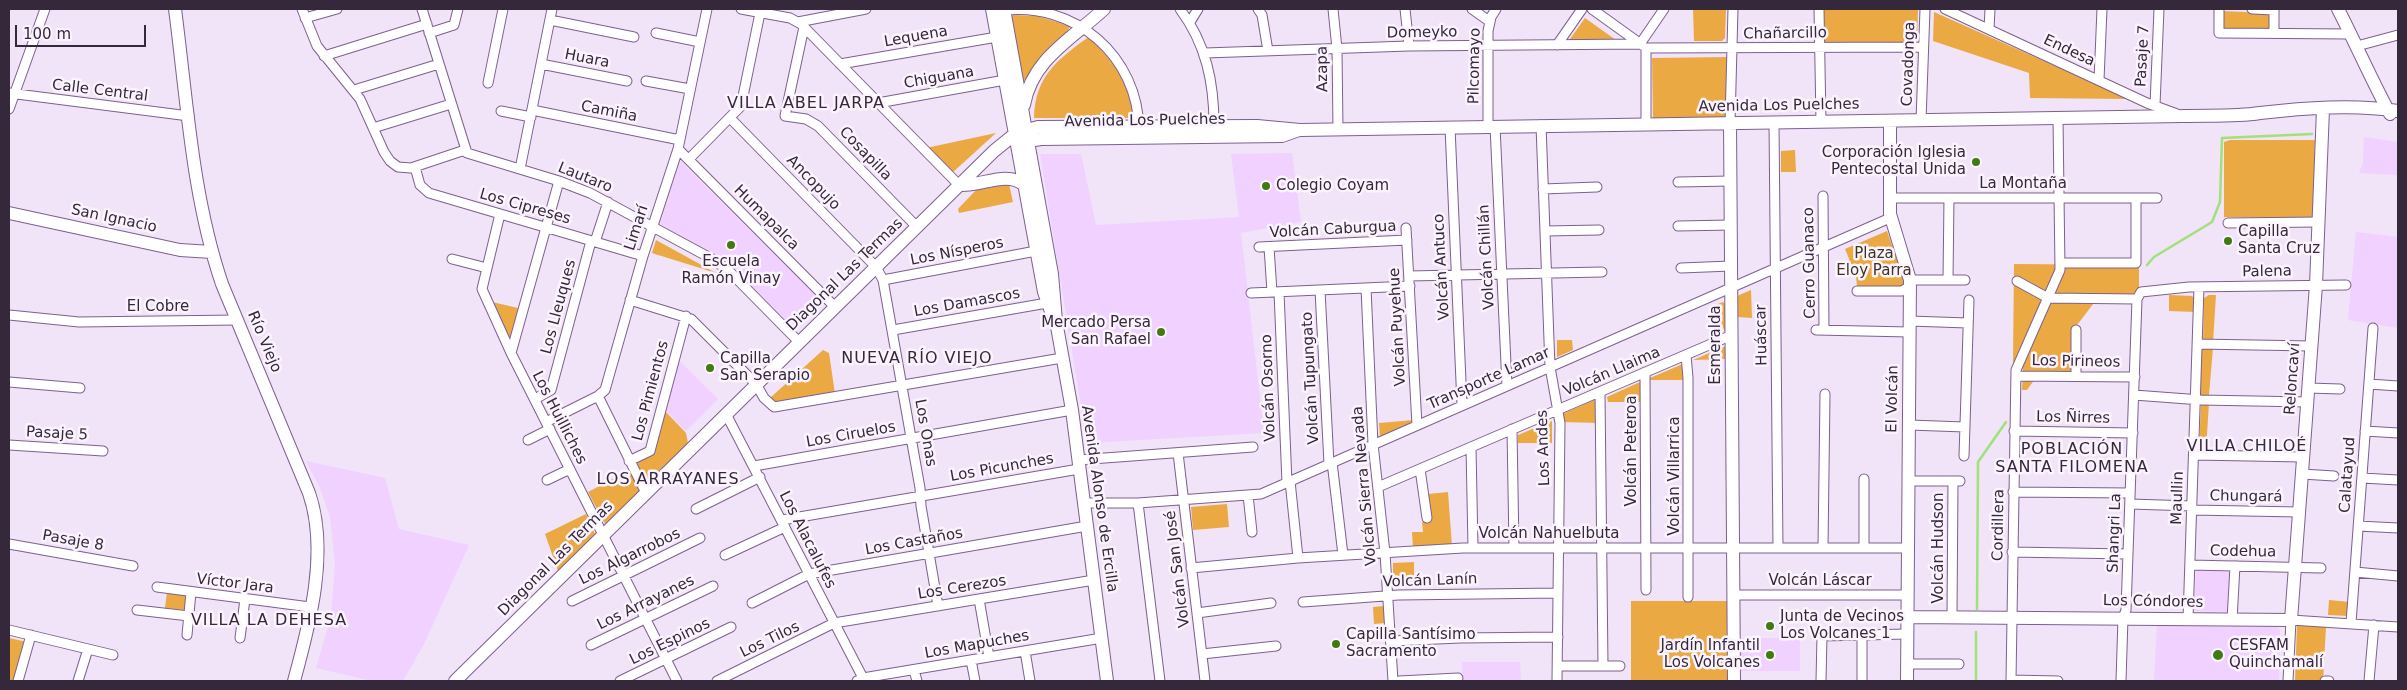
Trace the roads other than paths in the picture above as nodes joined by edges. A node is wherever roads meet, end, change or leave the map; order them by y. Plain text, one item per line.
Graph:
1 (45, 9) edge
2 (175, 9) edge
3 (302, 9) edge
4 (336, 9) edge
5 (422, 9) edge
6 (458, 9) edge
7 (503, 9) edge
8 (552, 9) edge
9 (707, 9) edge
10 (740, 9) edge
11 (866, 9) edge
12 (1104, 9) edge
13 (1180, 9) edge
14 (1198, 9) edge
15 (1258, 9) edge
16 (1333, 9) edge
17 (1404, 9) edge
18 (1472, 9) edge
19 (1496, 9) edge
20 (1582, 9) edge
21 (1592, 9) edge
22 (1664, 9) edge
23 (1733, 9) edge
24 (1819, 9) edge
25 (1925, 9) edge
26 (1945, 9) edge
27 (1990, 9) edge
28 (2102, 9) edge
29 (2159, 9) edge
30 (2219, 9) edge
31 (2252, 9) edge
32 (2338, 9) edge
33 (998, 10) edge
34 (760, 13) junction
35 (305, 18) junction
36 (550, 20) junction
37 (1489, 21) junction
38 (1190, 22) junction
39 (801, 24) junction
40 (1082, 27) junction
41 (428, 29) junction
42 (1989, 29) junction
43 (656, 33) dead end
44 (2274, 33) junction
45 (2398, 35) edge
46 (634, 36) dead end
47 (997, 37) junction
48 (2354, 40) junction
49 (700, 42) junction
50 (1556, 45) junction
51 (1409, 46) junction
52 (1488, 46) junction
53 (1643, 46) junction
54 (1819, 47) junction
55 (1923, 47) junction
56 (1733, 48) junction
57 (1337, 49) junction
58 (1268, 51) junction
59 (1205, 53) junction
60 (324, 56) junction
61 (439, 64) junction
62 (541, 64) junction
63 (840, 64) junction
64 (1005, 80) junction
65 (2099, 80) junction
66 (646, 81) dead end
67 (627, 82) dead end
68 (488, 83) dead end
69 (690, 89) junction
70 (354, 90) junction
71 (12, 94) edge
72 (878, 102) junction
73 (451, 104) junction
74 (2155, 106) junction
75 (9, 110) edge
76 (501, 111) dead end
77 (1023, 112) junction
78 (2395, 112) edge
79 (2322, 113) junction
80 (531, 114) junction
81 (189, 116) junction
82 (2182, 116) junction
83 (730, 118) junction
84 (2058, 118) junction
85 (1890, 121) junction
86 (1921, 121) junction
87 (1821, 122) junction
88 (1730, 123) junction
89 (1774, 123) junction
90 (1646, 124) junction
91 (1214, 125) junction
92 (1540, 125) junction
93 (1491, 126) junction
94 (1450, 127) junction
95 (373, 128) junction
96 (1338, 129) junction
97 (1300, 130) junction
98 (1139, 132) junction
99 (1021, 137) junction
100 (679, 144) junction
101 (465, 150) junction
102 (689, 159) junction
103 (415, 167) junction
104 (520, 169) junction
105 (559, 181) junction
106 (1731, 181) junction
107 (1678, 182) dead end
108 (959, 185) junction
109 (1024, 185) junction
110 (1597, 187) dead end
111 (1543, 189) junction
112 (1823, 196) dead end
113 (1889, 198) junction
114 (1949, 198) junction
115 (2059, 198) junction
116 (2136, 198) junction
117 (2156, 198) dead end
118 (608, 202) junction
119 (9, 213) edge
120 (500, 214) junction
121 (1890, 218) junction
122 (2228, 222) dead end
123 (2318, 222) junction
124 (652, 225) junction
125 (1731, 225) junction
126 (1678, 226) dead end
127 (917, 227) junction
128 (546, 228) junction
129 (1406, 228) dead end
130 (1599, 230) dead end
131 (1544, 232) junction
132 (1407, 240) junction
133 (593, 242) junction
134 (1259, 247) dead end
135 (1269, 247) junction
136 (1823, 247) junction
137 (1036, 251) junction
138 (212, 252) junction
139 (642, 256) junction
140 (452, 260) dead end
141 (2060, 263) junction
142 (1731, 266) junction
143 (876, 267) junction
144 (1775, 267) junction
145 (487, 268) junction
146 (1681, 268) dead end
147 (1602, 272) dead end
148 (1546, 273) junction
149 (1501, 274) junction
150 (1456, 275) junction
151 (1409, 276) junction
152 (883, 280) junction
153 (1948, 280) junction
154 (1966, 280) dead end
155 (2017, 281) dead end
156 (1910, 283) junction
157 (2316, 285) junction
158 (2346, 285) dead end
159 (1410, 286) junction
160 (1731, 286) junction
161 (2199, 287) junction
162 (1366, 288) junction
163 (1320, 290) junction
164 (1856, 291) dead end
165 (1275, 292) junction
166 (1251, 293) dead end
167 (2048, 298) junction
168 (2137, 299) junction
169 (630, 300) junction
170 (1969, 300) dead end
171 (1047, 303) junction
172 (835, 307) junction
173 (9, 315) edge
174 (686, 316) junction
175 (237, 320) junction
176 (1056, 321) junction
177 (1968, 323) junction
178 (1909, 326) junction
179 (2373, 328) dead end
180 (892, 330) junction
181 (2076, 330) dead end
182 (1732, 335) junction
183 (799, 342) junction
184 (2197, 344) junction
185 (2311, 346) junction
186 (511, 352) junction
187 (1686, 355) junction
188 (1062, 358) junction
189 (1550, 367) junction
190 (1645, 372) junction
191 (2016, 376) junction
192 (2076, 376) junction
193 (2135, 377) junction
194 (9, 382) edge
195 (756, 384) junction
196 (2369, 384) junction
197 (902, 385) junction
198 (1506, 386) junction
199 (2398, 386) edge
200 (80, 388) dead end
201 (2308, 388) junction
202 (2340, 389) dead end
203 (1600, 392) junction
204 (1824, 394) dead end
205 (2134, 395) junction
206 (598, 396) junction
207 (2195, 398) junction
208 (535, 399) junction
209 (2307, 402) junction
210 (1462, 405) junction
211 (1072, 410) junction
212 (1556, 410) junction
213 (726, 414) junction
214 (548, 425) junction
215 (1418, 425) junction
216 (1909, 425) junction
217 (1966, 427) junction
218 (1512, 429) junction
219 (2014, 431) junction
220 (2365, 431) junction
221 (2133, 433) junction
222 (2398, 433) edge
223 (911, 438) junction
224 (528, 440) dead end
225 (1374, 444) junction
226 (9, 445) edge
227 (1253, 447) dead end
228 (1471, 447) junction
229 (103, 451) dead end
230 (1178, 453) junction
231 (2194, 455) junction
232 (1964, 456) dead end
233 (2303, 458) junction
234 (629, 461) junction
235 (1331, 463) junction
236 (1079, 464) junction
237 (754, 466) junction
238 (570, 469) junction
239 (1420, 469) junction
240 (2302, 474) junction
241 (2334, 476) dead end
242 (760, 477) junction
243 (1864, 478) dead end
244 (2362, 478) junction
245 (547, 480) dead end
246 (1908, 480) junction
247 (2398, 480) edge
248 (1288, 482) junction
249 (1378, 487) junction
250 (2013, 492) junction
251 (646, 493) junction
252 (2130, 493) junction
253 (1248, 495) junction
254 (921, 496) junction
255 (1183, 500) junction
256 (1084, 503) junction
257 (1138, 504) junction
258 (2130, 504) junction
259 (2192, 508) junction
260 (696, 509) dead end
261 (2299, 512) junction
262 (1427, 518) dead end
263 (783, 523) junction
264 (1087, 526) junction
265 (2358, 526) junction
266 (2398, 528) edge
267 (1252, 532) dead end
268 (604, 534) junction
269 (700, 538) dead end
270 (9, 544) edge
271 (1733, 547) junction
272 (1473, 548) junction
273 (1514, 548) junction
274 (1559, 548) junction
275 (1604, 548) junction
276 (1646, 548) junction
277 (1689, 548) junction
278 (1778, 548) junction
279 (1823, 548) junction
280 (1864, 548) junction
281 (1907, 548) junction
282 (2012, 552) junction
283 (1385, 553) junction
284 (929, 554) junction
285 (2128, 554) junction
286 (725, 555) dead end
287 (1343, 555) junction
288 (1298, 558) junction
289 (2190, 565) junction
290 (133, 566) dead end
291 (2234, 566) junction
292 (2295, 567) junction
293 (1192, 568) junction
294 (2321, 568) dead end
295 (2355, 572) junction
296 (809, 574) junction
297 (624, 575) junction
298 (2398, 576) edge
299 (1094, 580) junction
300 (713, 586) dead end
301 (157, 587) dead end
302 (1646, 590) dead end
303 (191, 592) junction
304 (1558, 593) junction
305 (1733, 595) junction
306 (1906, 595) junction
307 (1388, 596) junction
308 (1688, 597) dead end
309 (245, 599) junction
310 (979, 599) junction
311 (572, 601) dead end
312 (752, 602) dead end
313 (1303, 602) dead end
314 (1271, 603) dead end
315 (938, 606) junction
316 (310, 607) junction
317 (137, 610) dead end
318 (1197, 613) junction
319 (189, 616) junction
320 (1906, 616) junction
321 (1952, 616) junction
322 (2012, 616) junction
323 (2123, 618) junction
324 (646, 619) junction
325 (2188, 619) junction
326 (2232, 620) junction
327 (2291, 620) junction
328 (834, 623) junction
329 (2351, 624) junction
330 (2374, 626) junction
331 (732, 628) dead end
332 (2398, 628) edge
333 (9, 630) edge
334 (1862, 634) junction
335 (1906, 634) junction
336 (31, 635) junction
337 (187, 635) dead end
338 (1558, 637) junction
339 (240, 638) dead end
340 (1102, 638) junction
341 (1390, 642) junction
342 (591, 645) dead end
343 (1276, 646) dead end
344 (88, 649) junction
345 (1025, 651) junction
346 (113, 654) dead end
347 (1202, 654) junction
348 (989, 657) junction
349 (666, 659) junction
350 (971, 660) junction
351 (1906, 664) junction
352 (1959, 664) dead end
353 (1558, 666) junction
354 (1603, 666) junction
355 (1620, 666) dead end
356 (914, 670) junction
357 (1458, 678) dead end
358 (860, 680) edge
359 (1109, 680) edge
360 (18, 681) edge
361 (78, 681) edge
362 (294, 681) edge
363 (455, 681) edge
364 (622, 681) edge
365 (677, 681) edge
366 (717, 681) edge
367 (917, 681) edge
368 (975, 681) edge
369 (1030, 681) edge
370 (1160, 681) edge
371 (1205, 681) edge
372 (1393, 681) edge
373 (1399, 681) edge
374 (1557, 681) edge
375 (1734, 681) edge
376 (1821, 681) edge
377 (1862, 681) edge
378 (1907, 681) edge
379 (2011, 681) edge
380 (2058, 681) edge
381 (2121, 681) edge
382 (2288, 681) edge
383 (2369, 681) edge

1 - 71 street
2 - 81 main road, Río Viejo
3 - 35 street
4 - 35 street
5 - 41 street
6 - 41 street
7 - 68 street
8 - 36 street
9 - 49 street, Limarí
10 - 34 street
11 - 39 street
12 - 40 main road
13 - 38 street
14 - 38 street
15 - 58 street
16 - 57 street, Azapa
17 - 51 street
18 - 37 street
19 - 37 street, Pilcomayo
20 - 50 street
21 - 53 street
22 - 53 street
23 - 56 street, Esmeralda
24 - 54 street
25 - 55 street, Covadonga
26 - 42 street, Endesa
27 - 42 street
28 - 65 street
29 - 74 street, Pasaje 7
30 - 44 street
31 - 44 street
32 - 48 main road
33 - 40 street
33 - 47 main road, Avenida Alonso de Ercilla
33 - 77 main road, Avenida Alonso de Ercilla
34 - 39 street
34 - 83 street
35 - 60 street
36 - 46 street
36 - 62 street
37 - 52 street, Pilcomayo
38 - 59 street
39 - 63 street
39 - 127 street, Cosapilla
40 - 77 main road
40 - 98 street
41 - 60 street
41 - 61 street
42 - 65 street, Endesa
43 - 49 street
44 - 48 street
45 - 48 street
47 - 63 street, Lequena
47 - 64 main road, Avenida Alonso de Ercilla
48 - 78 main road
49 - 69 street, Limarí
50 - 52 street, Domeyko
50 - 53 street, Domeyko
51 - 52 street, Domeyko
51 - 57 street, Domeyko
52 - 93 street, Pilcomayo
53 - 56 street, Chañarcillo
53 - 90 street
54 - 55 street, Chañarcillo
54 - 56 street, Chañarcillo
54 - 87 street
55 - 86 street, Covadonga
56 - 88 street, Esmeralda
57 - 58 street, Domeyko
57 - 96 street, Azapa
58 - 59 street, Domeyko
59 - 91 street
60 - 70 street
61 - 70 street
61 - 73 street
62 - 67 street, Huara
62 - 80 street
63 - 72 street
64 - 72 street, Chiguana
64 - 99 main road, Avenida Alonso de Ercilla
65 - 74 street, Endesa
66 - 69 street
69 - 100 street, Limarí
70 - 95 street
71 - 75 street
71 - 81 street, Calle Central
72 - 108 street
73 - 95 street
73 - 101 street
74 - 82 street, Endesa
76 - 80 street, Camiña
77 - 99 main road, Avenida Alonso de Ercilla
78 - 79 main road, Avenida Los Puelches
79 - 82 main road, Avenida Los Puelches
79 - 123 main road, Reloncaví
80 - 100 street, Camiña
80 - 104 street
81 - 138 main road, Río Viejo
82 - 84 main road, Avenida Los Puelches
83 - 102 street
83 - 143 street, Ancopujo
84 - 86 main road, Avenida Los Puelches
84 - 115 street, Cordillera
85 - 86 main road, Avenida Los Puelches
85 - 87 main road, Avenida Los Puelches
85 - 113 main road, El Volcán
87 - 89 main road, Avenida Los Puelches
88 - 89 main road, Avenida Los Puelches
88 - 90 main road, Avenida Los Puelches
88 - 106 main road, Esmeralda
89 - 144 street, Huáscar
90 - 92 main road, Avenida Los Puelches
91 - 97 main road, Avenida Los Puelches
91 - 98 main road, Avenida Los Puelches
92 - 93 main road, Avenida Los Puelches
92 - 111 street, Los Andes
93 - 94 main road, Avenida Los Puelches
93 - 149 street, Volcán Chillán
94 - 96 main road, Avenida Los Puelches
94 - 150 street, Volcán Antuco
95 - 103 street
96 - 97 main road, Avenida Los Puelches
97 - 98 main road, Avenida Los Puelches
98 - 99 main road, Avenida Los Puelches
99 - 108 main road, Diagonal Las Termas
99 - 109 main road, Avenida Alonso de Ercilla
99 - 176 main road, Avenida Alonso de Ercilla
100 - 102 street, Humapalca
100 - 124 street, Limarí
101 - 103 street
101 - 104 street, Lautaro
102 - 172 street, Humapalca
103 - 120 street, Los Cipreses
104 - 105 street, Lautaro
105 - 118 street, Lautaro
105 - 128 street
106 - 107 street
106 - 125 main road, Esmeralda
108 - 109 main road
108 - 127 main road, Diagonal Las Termas
109 - 137 main road, Avenida Alonso de Ercilla
110 - 111 street
111 - 131 street, Los Andes
112 - 136 street, Cerro Guanaco
113 - 114 street, La Montaña
113 - 121 main road, El Volcán
114 - 115 street, La Montaña
114 - 153 street
115 - 116 street, La Montaña
115 - 141 street, Cordillera
116 - 117 street, La Montaña
116 - 141 street
118 - 124 street, Lautaro
118 - 133 street, Los Lleuques
119 - 138 main road, San Ignacio
120 - 128 street, Los Cipreses
120 - 145 street, Los Huilliches
121 - 136 street, Transporte Lamar
121 - 156 main road, El Volcán
122 - 123 street
123 - 157 main road, Reloncaví
124 - 139 street, Limarí
124 - 183 street, Lautaro
125 - 126 street
125 - 142 main road, Esmeralda
127 - 143 main road, Diagonal Las Termas
128 - 133 street, Los Cipreses
128 - 186 street
129 - 132 street, Volcán Puyehue
130 - 131 street
131 - 148 street, Los Andes
132 - 135 street, Volcán Caburgua
132 - 151 street, Volcán Puyehue
133 - 139 street, Los Cipreses
133 - 208 street, Los Lleuques
134 - 135 street, Volcán Caburgua
135 - 165 street, Volcán Osorno
136 - 144 street, Transporte Lamar
136 - 178 street, Cerro Guanaco
137 - 152 street, Los Nísperos
137 - 171 main road, Avenida Alonso de Ercilla
138 - 175 main road, Río Viejo
139 - 169 street, Limarí
140 - 145 street
141 - 167 street, Cordillera
142 - 146 street
142 - 160 main road, Esmeralda
143 - 152 street, Los Onas
143 - 172 main road, Diagonal Las Termas
144 - 160 street, Transporte Lamar
144 - 278 street, Huáscar
145 - 186 street, Los Huilliches
147 - 148 street
148 - 149 street
148 - 189 street, Los Andes
149 - 150 street
149 - 198 street, Volcán Chillán
150 - 151 street
150 - 210 street, Volcán Antuco
151 - 159 street, Volcán Puyehue
152 - 180 street, Los Onas
153 - 154 street
153 - 156 street
155 - 167 street
156 - 164 street
156 - 178 main road, El Volcán
157 - 158 street, Palena
157 - 161 street, Palena
157 - 185 main road, Reloncaví
159 - 162 street
159 - 215 street, Volcán Puyehue
160 - 182 main road, Esmeralda
160 - 189 street, Transporte Lamar
161 - 168 street, Palena
161 - 184 street, Maullin
162 - 163 street
162 - 225 street, Volcán Sierra Nevada
163 - 165 street
163 - 235 street, Volcán Tupungato
165 - 166 street
165 - 248 street, Volcán Osorno
167 - 168 street
167 - 191 street, Cordillera
168 - 193 street, Shangri La
169 - 174 street
169 - 206 street, Limarí
170 - 177 street
171 - 176 main road, Avenida Alonso de Ercilla
171 - 180 street, Los Damascos
172 - 183 main road, Diagonal Las Termas
173 - 175 street, El Cobre
174 - 195 street
174 - 234 street, Los Pimientos
175 - 316 main road, Río Viejo
176 - 188 main road, Avenida Alonso de Ercilla
177 - 178 street
177 - 217 street
178 - 216 main road, El Volcán
179 - 196 street, Calatayud
180 - 197 street, Los Onas
181 - 192 street
182 - 187 street, Volcán Llaima
182 - 271 main road, Esmeralda
183 - 195 main road, Diagonal Las Termas
184 - 185 street
184 - 207 street, Maullin
185 - 201 main road, Reloncaví
186 - 208 street, Los Huilliches
187 - 190 street, Volcán Llaima
187 - 277 street, Volcán Villarrica
188 - 197 street
188 - 211 main road, Avenida Alonso de Ercilla
189 - 198 street, Transporte Lamar
189 - 212 street, Los Andes
190 - 203 street, Volcán Llaima
190 - 276 street, Volcán Peteroa
191 - 192 street, Los Pirineos
191 - 219 street, Cordillera
192 - 193 street, Los Pirineos
193 - 205 street, Shangri La
194 - 200 street
195 - 197 street
195 - 213 main road, Diagonal Las Termas
196 - 199 street
196 - 220 street, Calatayud
197 - 223 street, Los Onas
198 - 210 street, Transporte Lamar
201 - 202 street
201 - 209 main road, Reloncaví
203 - 212 street, Volcán Llaima
203 - 275 street
204 - 279 street
205 - 207 street
205 - 221 street, Shangri La
206 - 214 street
206 - 234 street
207 - 209 street
207 - 231 street, Maullin
208 - 214 street, Los Huilliches
209 - 233 main road, Reloncaví
210 - 215 street, Transporte Lamar
211 - 223 street, Los Ciruelos
211 - 236 main road, Avenida Alonso de Ercilla
212 - 218 street, Volcán Llaima
212 - 274 street, Los Andes
213 - 237 street, Los Alacalufes
213 - 251 main road, Diagonal Las Termas
214 - 224 street
214 - 238 street, Los Huilliches
215 - 225 street, Transporte Lamar
216 - 217 street
216 - 246 main road, El Volcán
217 - 232 street
218 - 228 street, Volcán Llaima
218 - 273 street
219 - 221 street, Los Ñirres
219 - 250 street, Cordillera
220 - 222 street
220 - 244 street, Calatayud
221 - 252 street, Shangri La
223 - 237 street, Los Ciruelos
223 - 254 street, Los Onas
225 - 235 street, Transporte Lamar
225 - 249 street, Volcán Sierra Nevada
226 - 229 street, Pasaje 5
227 - 230 street, Los Picunches
228 - 239 street, Volcán Llaima
228 - 272 street
230 - 236 street, Los Picunches
230 - 255 street, Volcán San José
231 - 233 street
231 - 259 street, Maullin
233 - 240 main road, Reloncaví
234 - 251 street
235 - 248 street, Transporte Lamar
235 - 287 street, Volcán Tupungato
236 - 254 street, Los Picunches
236 - 256 main road, Avenida Alonso de Ercilla
237 - 242 street, Los Alacalufes
238 - 245 street
238 - 268 street, Los Huilliches
239 - 249 street, Volcán Llaima
239 - 262 street
240 - 241 street
240 - 261 main road, Reloncaví
242 - 260 street
242 - 263 street, Los Alacalufes
243 - 280 street
244 - 247 street
244 - 265 street, Calatayud
246 - 281 main road, El Volcán
246 - 321 street, Volcán Hudson
248 - 253 street, Transporte Lamar
248 - 288 street, Volcán Osorno
249 - 283 street, Volcán Sierra Nevada
250 - 252 street
250 - 282 street, Cordillera
251 - 268 main road, Diagonal Las Termas
252 - 258 street, Shangri La
253 - 255 street, Transporte Lamar
253 - 267 street
254 - 263 street, Los Picunches
254 - 284 street, Los Onas
255 - 257 street, Transporte Lamar
255 - 293 street, Volcán San José
256 - 257 street, Transporte Lamar
256 - 264 main road, Avenida Alonso de Ercilla
257 - 370 street
258 - 259 street, Chungará
258 - 285 street, Shangri La
259 - 261 street, Chungará
259 - 289 street, Maullin
261 - 292 main road, Reloncaví
263 - 286 street, Los Picunches
263 - 296 street, Los Alacalufes
264 - 284 street, Los Castaños
264 - 299 main road, Avenida Alonso de Ercilla
265 - 266 street
265 - 295 street, Calatayud
268 - 297 street, Los Huilliches
268 - 363 main road, Diagonal Las Termas
269 - 297 street, Los Algarrobos
270 - 290 street, Pasaje 8
271 - 277 street, Volcán Nahuelbuta
271 - 278 street, Volcán Nahuelbuta
271 - 305 main road, Esmeralda
272 - 273 street, Volcán Nahuelbuta
272 - 283 street, Volcán Nahuelbuta
273 - 274 street, Volcán Nahuelbuta
274 - 275 street, Volcán Nahuelbuta
274 - 304 street, Los Andes
275 - 276 street, Volcán Nahuelbuta
275 - 354 street
276 - 277 street, Volcán Nahuelbuta
276 - 302 street, Volcán Peteroa
277 - 308 street, Volcán Villarrica
278 - 279 street, Volcán Nahuelbuta
279 - 280 street, Volcán Nahuelbuta
280 - 281 street, Volcán Nahuelbuta
281 - 306 main road, El Volcán
282 - 285 street
282 - 322 street, Cordillera
283 - 287 street, Volcán Nahuelbuta
283 - 307 street, Volcán Sierra Nevada
284 - 296 street, Los Castaños
284 - 315 street, Los Onas
285 - 323 street, Shangri La
287 - 288 street, Volcán Nahuelbuta
288 - 293 street, Volcán Nahuelbuta
289 - 291 street, Codehua
289 - 325 street, Maullin
291 - 292 street, Codehua
291 - 326 street
292 - 294 street, Codehua
292 - 327 main road, Reloncaví
293 - 318 street, Volcán San José
295 - 298 street
295 - 329 street, Calatayud
296 - 312 street, Los Castaños
296 - 328 street, Los Alacalufes
297 - 311 street, Los Algarrobos
297 - 324 street, Los Huilliches
299 - 310 street, Los Cerezos
299 - 340 main road, Avenida Alonso de Ercilla
300 - 324 street, Los Arrayanes
301 - 303 street, Víctor Jara
303 - 309 street, Víctor Jara
303 - 319 street
304 - 307 street, Volcán Lanín
304 - 338 street, Los Andes
305 - 306 street, Volcán Láscar
305 - 375 main road, Esmeralda
306 - 320 main road, El Volcán
307 - 313 street, Volcán Lanín
307 - 341 street, Volcán Sierra Nevada
309 - 316 street, Víctor Jara
309 - 339 street
310 - 315 street, Los Cerezos
310 - 348 street
314 - 318 street
315 - 328 street, Los Cerezos
316 - 362 main road, Río Viejo
317 - 319 street
318 - 347 street, Volcán San José
319 - 337 street
320 - 321 main road, Los Cóndores
320 - 335 main road, El Volcán
321 - 322 main road, Los Cóndores
322 - 323 main road, Los Cóndores
322 - 379 street, Cordillera
323 - 325 main road, Los Cóndores
323 - 381 street, Shangri La
324 - 342 street, Los Arrayanes
324 - 349 street, Los Huilliches
325 - 326 main road, Los Cóndores
326 - 327 main road, Los Cóndores
327 - 329 street, Los Cóndores
327 - 382 street, Reloncaví
328 - 358 street, Los Alacalufes
328 - 366 street, Los Tilos
329 - 330 street, Los Cóndores
330 - 332 street, Los Cóndores
330 - 383 street
331 - 349 street, Los Espinos
333 - 336 street
334 - 335 street
334 - 376 street
334 - 377 street
335 - 351 main road, El Volcán
336 - 344 street
336 - 360 street
338 - 341 street
338 - 353 street, Los Andes
340 - 345 street, Los Mapuches
340 - 359 main road, Avenida Alonso de Ercilla
341 - 372 street, Volcán Sierra Nevada
343 - 347 street
344 - 346 street
344 - 361 street
345 - 348 street, Los Mapuches
345 - 369 street
347 - 371 street, Volcán San José
348 - 350 street, Los Mapuches
349 - 364 street, Los Espinos
349 - 365 street, Los Huilliches
350 - 356 street, Los Mapuches
350 - 368 street
351 - 352 street
351 - 378 main road, El Volcán
353 - 354 street
353 - 374 street, Los Andes
354 - 355 street
356 - 358 street, Los Mapuches
356 - 367 street
357 - 373 street
379 - 380 street

